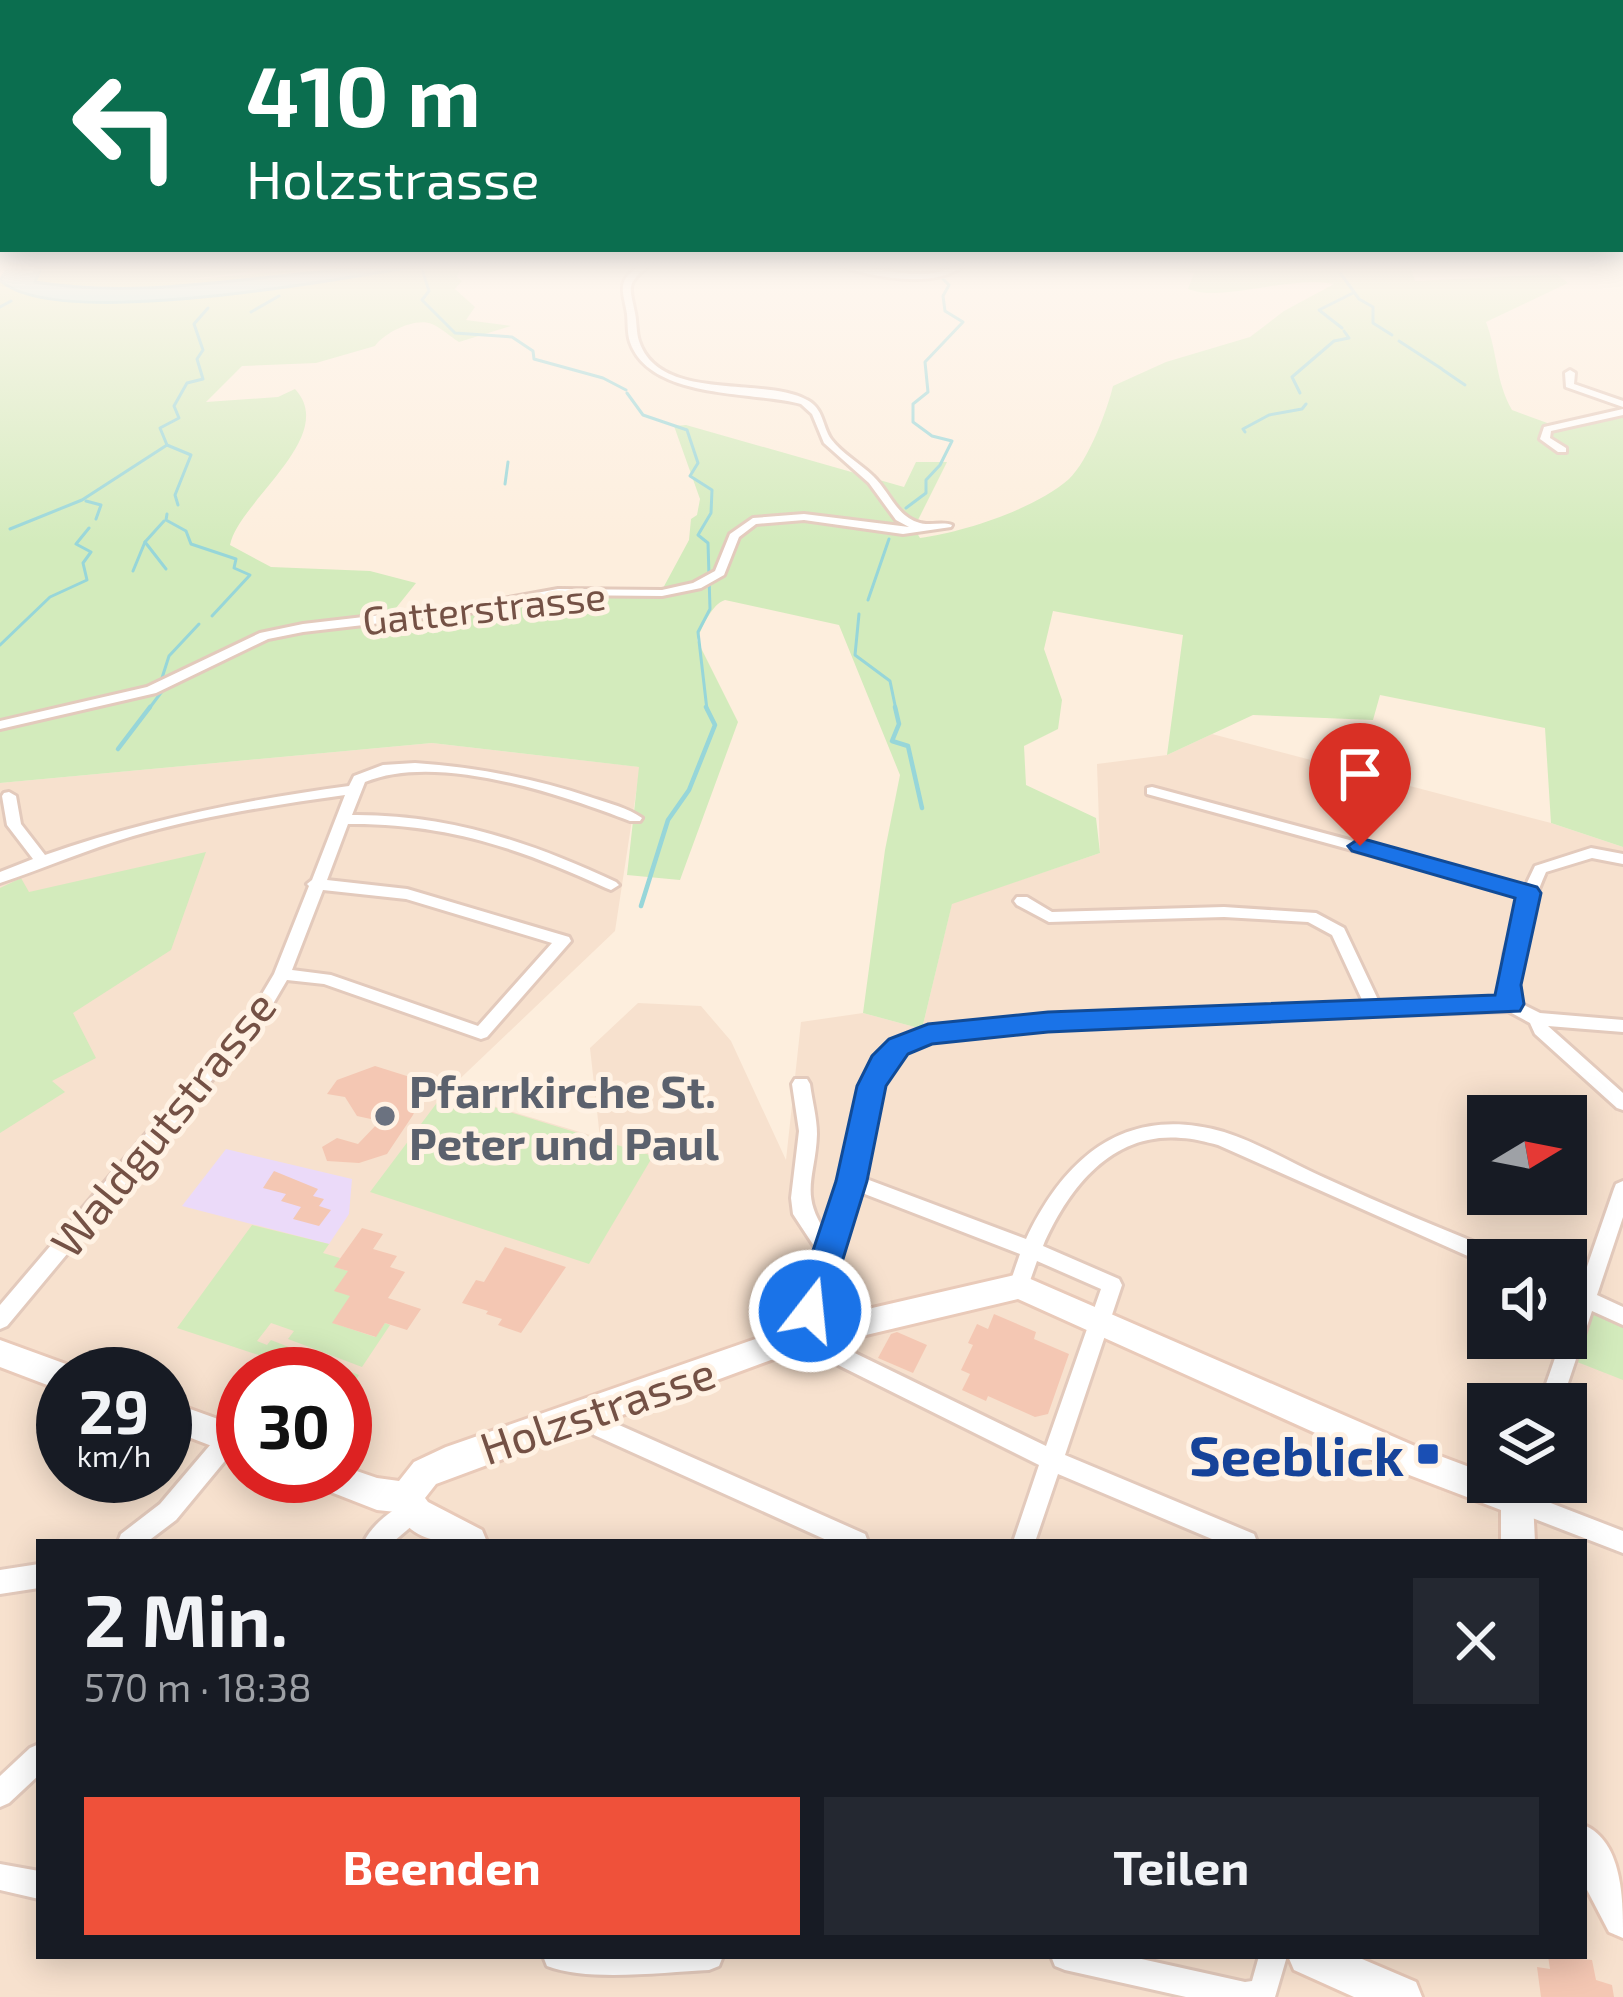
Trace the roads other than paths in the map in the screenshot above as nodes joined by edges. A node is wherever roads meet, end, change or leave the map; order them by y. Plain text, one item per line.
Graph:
1 (645, 359) edge
2 (1570, 373) dead end
3 (1623, 408) edge
4 (1562, 450) dead end
5 (947, 525) dead end
6 (927, 529) junction
7 (0, 725) edge
8 (354, 790) junction
9 (1152, 790) dead end
10 (9, 796) dead end
11 (635, 818) dead end
12 (343, 820) junction
13 (42, 860) junction
14 (1623, 860) edge
15 (0, 878) edge
16 (315, 884) junction
17 (611, 885) dead end
18 (1528, 893) junction
19 (1022, 901) dead end
20 (281, 974) junction
21 (1510, 1004) junction
22 (1374, 1009) junction
23 (1538, 1019) junction
24 (1623, 1026) edge
25 (801, 1084) dead end
26 (1623, 1102) edge
27 (851, 1181) junction
28 (1623, 1189) edge
29 (1467, 1247) edge
30 (827, 1250) junction
31 (1033, 1251) junction
32 (1587, 1270) edge
33 (1019, 1286) junction
34 (1587, 1300) edge
35 (1623, 1316) edge
36 (0, 1320) edge
37 (1102, 1323) junction
38 (813, 1335) junction
39 (0, 1353) edge
40 (36, 1367) edge
41 (590, 1414) junction
42 (1054, 1461) junction
43 (216, 1462) edge
44 (1467, 1477) edge
45 (372, 1491) edge
46 (1519, 1503) edge
47 (1543, 1503) edge
48 (409, 1504) junction
49 (133, 1539) edge
50 (378, 1539) edge
51 (456, 1539) edge
52 (850, 1539) edge
53 (1025, 1539) edge
54 (1239, 1539) edge
55 (1517, 1539) edge
56 (1623, 1542) edge
57 (36, 1576) edge
58 (0, 1582) edge
59 (36, 1760) edge
60 (0, 1794) edge
61 (1587, 1855) edge
62 (0, 1877) edge
63 (36, 1884) edge
64 (1623, 1918) edge
65 (592, 1959) edge
66 (630, 1959) edge
67 (1078, 1959) edge
68 (1272, 1959) edge
69 (1315, 1959) edge
70 (1401, 1997) edge

1 - 6 street
2 - 3 street
3 - 4 street
5 - 6 street, Gatterstrasse
6 - 7 street, Gatterstrasse
8 - 11 street
8 - 12 street, Waldgutstrasse
8 - 13 street
9 - 18 street
10 - 13 street
12 - 16 street, Waldgutstrasse
12 - 17 street
13 - 15 street
14 - 18 street
16 - 20 street, Waldgutstrasse
16 - 20 street
18 - 21 street
19 - 22 street
20 - 36 street, Waldgutstrasse
21 - 22 street
21 - 23 street
22 - 27 street
23 - 24 street
23 - 26 street
25 - 30 street
27 - 30 street
27 - 31 street
28 - 32 street
29 - 31 street
30 - 38 street
31 - 33 street
31 - 37 street
33 - 37 street
33 - 38 street, Holzstrasse
34 - 35 street
37 - 42 street
37 - 44 street
38 - 41 street, Holzstrasse
38 - 42 street
39 - 40 street
41 - 48 street, Holzstrasse
41 - 52 street
42 - 53 street
42 - 54 street
43 - 49 street
45 - 48 street
46 - 55 street
47 - 56 street
48 - 50 street
48 - 51 street
57 - 58 street
59 - 60 street
61 - 64 street
62 - 63 street
65 - 66 street
67 - 68 street
69 - 70 street

